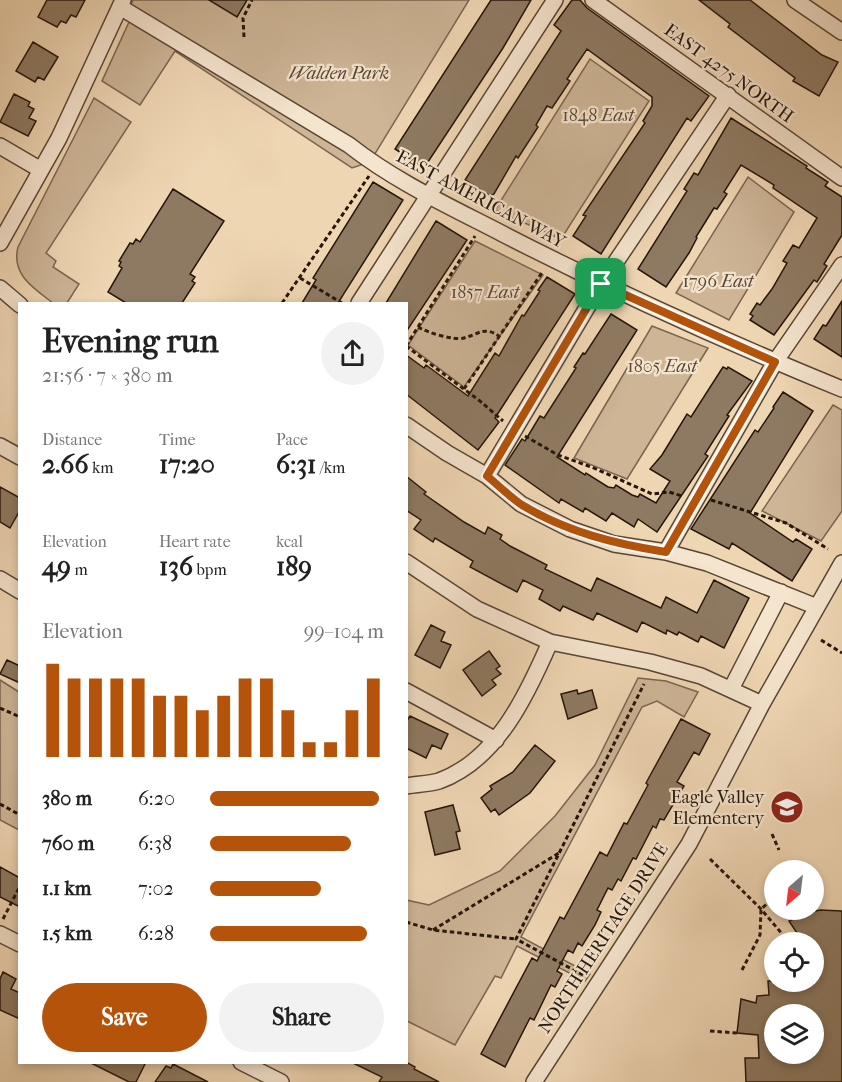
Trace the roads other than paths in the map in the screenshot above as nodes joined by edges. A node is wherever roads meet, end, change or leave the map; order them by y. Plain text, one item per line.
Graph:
1 (555, 0) edge
2 (593, 0) edge
3 (795, 0) edge
4 (122, 4) edge
5 (842, 32) edge
6 (728, 95) junction
7 (0, 146) edge
8 (41, 170) junction
9 (842, 178) edge
10 (430, 196) junction
11 (0, 243) edge
12 (842, 265) edge
13 (0, 273) edge
14 (601, 284) junction
15 (0, 286) edge
16 (18, 302) edge
17 (360, 302) edge
18 (775, 362) junction
19 (842, 389) edge
20 (408, 426) edge
21 (0, 446) edge
22 (18, 455) edge
23 (487, 476) junction
24 (666, 552) junction
25 (408, 563) edge
26 (842, 563) edge
27 (836, 585) edge
28 (781, 592) junction
29 (817, 607) junction
30 (550, 642) junction
31 (731, 689) junction
32 (408, 692) edge
33 (762, 704) junction
34 (496, 740) junction
35 (408, 786) edge
36 (1, 926) edge
37 (18, 942) edge
38 (245, 1064) edge
39 (281, 1082) edge
40 (534, 1082) edge

1 - 10 street
2 - 6 street, EAST 4275 NORTH
3 - 5 street
4 - 8 street
4 - 10 street, EAST AMERICAN WAY
6 - 9 street, EAST 4275 NORTH
6 - 14 street
7 - 8 street
8 - 11 street
10 - 14 street, EAST AMERICAN WAY
10 - 17 street
12 - 18 street
13 - 15 street
14 - 18 street, EAST AMERICAN WAY
14 - 23 street
15 - 16 street
18 - 19 street, EAST AMERICAN WAY
18 - 24 street
20 - 23 street
21 - 22 street
23 - 24 street
24 - 28 street
25 - 30 street
26 - 27 street, NORTH HERITAGE DRIVE
27 - 29 street, NORTH HERITAGE DRIVE
28 - 29 street
28 - 31 street
29 - 33 street, NORTH HERITAGE DRIVE
30 - 31 street
30 - 34 street
31 - 33 street
32 - 34 street
33 - 40 street, NORTH HERITAGE DRIVE
34 - 35 street
36 - 37 street
38 - 39 street

